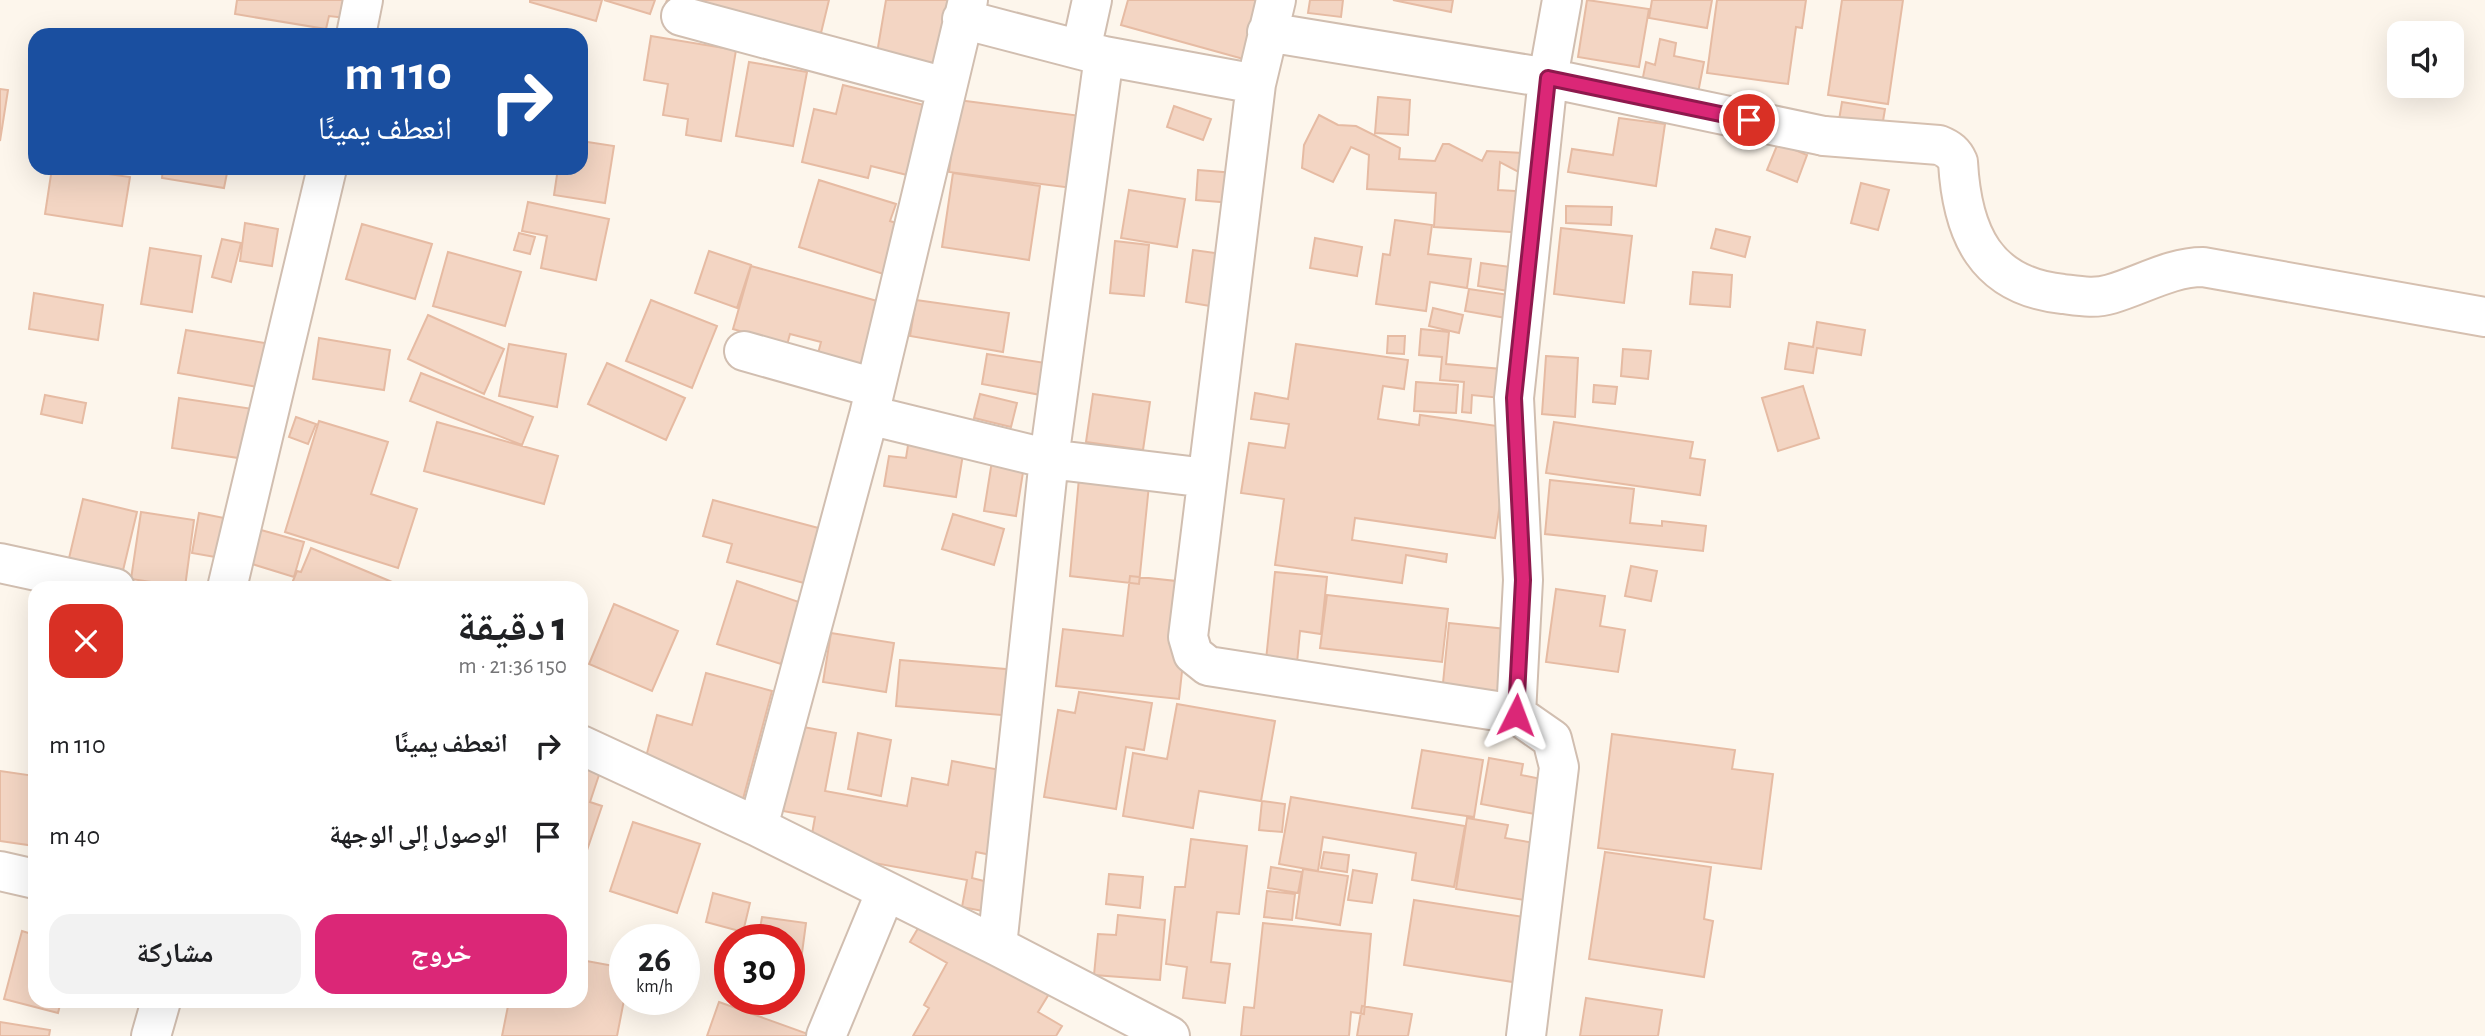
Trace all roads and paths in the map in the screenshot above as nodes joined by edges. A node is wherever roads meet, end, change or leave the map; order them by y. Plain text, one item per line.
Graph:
1 (363, 0) edge
2 (1092, 0) edge
3 (1562, 0) edge
4 (965, 10) edge
5 (681, 16) dead end
6 (1272, 16) edge
7 (357, 28) edge
8 (1093, 53) junction
9 (1548, 78) junction
10 (1256, 84) junction
11 (946, 87) junction
12 (325, 175) edge
13 (2485, 317) edge
14 (744, 351) dead end
15 (872, 401) junction
16 (1049, 459) junction
17 (1208, 478) junction
18 (0, 563) edge
19 (83, 581) edge
20 (229, 581) edge
21 (1516, 715) junction
22 (588, 748) edge
23 (758, 827) junction
24 (0, 872) edge
25 (28, 878) edge
26 (886, 891) junction
27 (998, 946) junction
28 (159, 1008) edge
29 (151, 1036) edge
30 (826, 1036) edge
31 (1170, 1036) edge
32 (1527, 1036) edge

1 - 7 street
2 - 8 street
3 - 9 street
4 - 8 street
4 - 11 street
5 - 11 street
6 - 9 street
6 - 10 street
8 - 10 street
8 - 16 street
9 - 13 street
9 - 21 street
10 - 17 street
11 - 15 street
12 - 20 street
14 - 15 street
15 - 16 street
15 - 23 street
16 - 17 street
16 - 27 street
17 - 21 street
18 - 19 street
21 - 32 street
22 - 23 street
23 - 26 street
24 - 25 street
26 - 27 street
26 - 30 street
27 - 31 street
28 - 29 street

